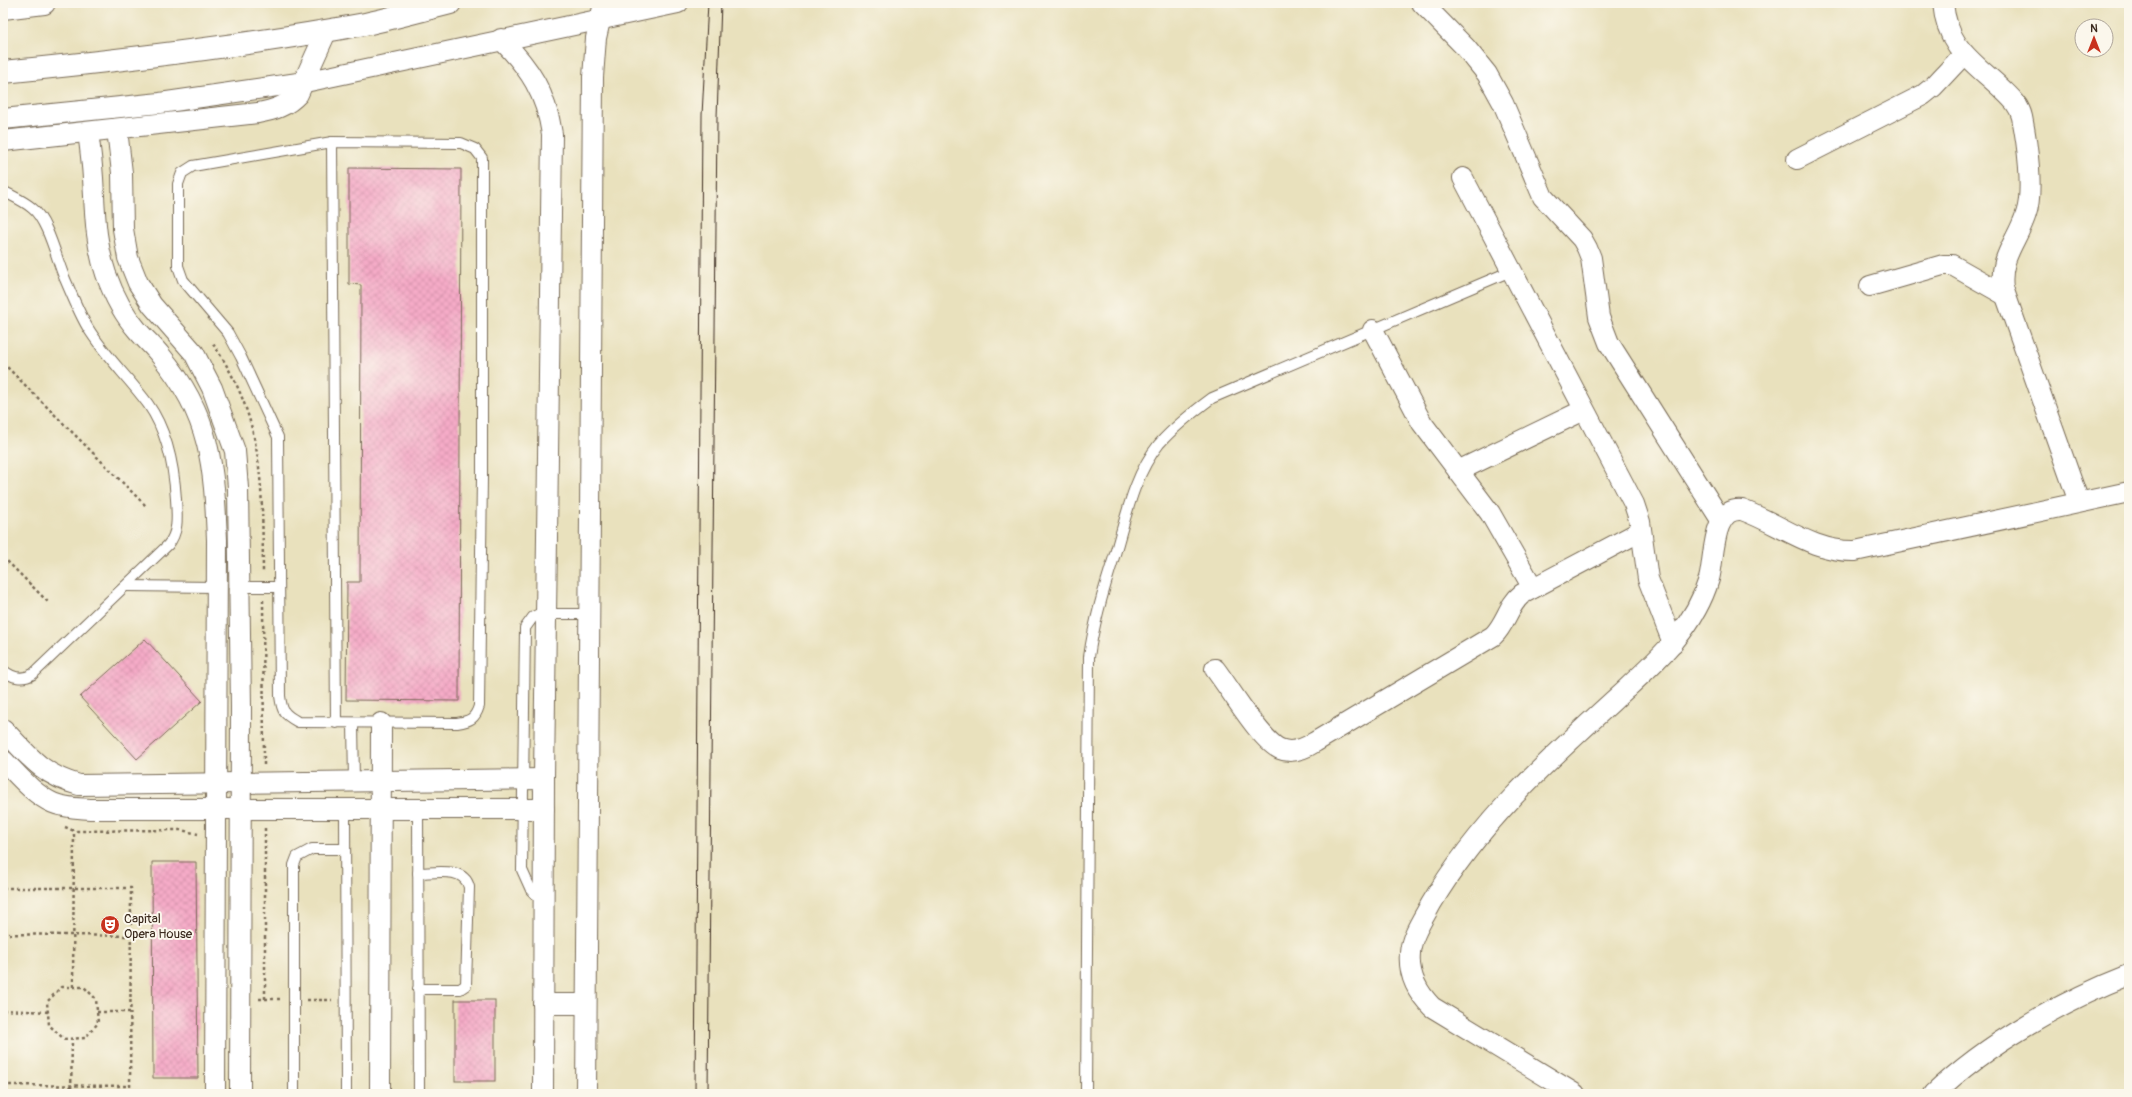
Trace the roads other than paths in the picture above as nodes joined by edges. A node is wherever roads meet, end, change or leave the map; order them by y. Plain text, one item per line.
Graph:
1 (44, 3) edge
2 (450, 3) edge
3 (678, 3) edge
4 (1422, 3) edge
5 (1944, 3) edge
6 (3, 8) edge
7 (602, 11) edge
8 (328, 30) junction
9 (501, 40) junction
10 (1964, 54) junction
11 (3, 72) edge
12 (305, 82) junction
13 (3, 119) edge
14 (117, 129) junction
15 (88, 132) junction
16 (3, 141) edge
17 (332, 142) junction
18 (1797, 159) dead end
19 (1463, 178) dead end
20 (3, 191) edge
21 (1511, 271) junction
22 (134, 272) junction
23 (111, 285) junction
24 (1870, 286) dead end
25 (2005, 295) junction
26 (1373, 330) junction
27 (1584, 410) junction
28 (1458, 472) junction
29 (2129, 492) edge
30 (2079, 502) junction
31 (1721, 520) junction
32 (1641, 531) junction
33 (126, 586) junction
34 (216, 587) junction
35 (240, 587) junction
36 (279, 587) junction
37 (1533, 588) junction
38 (546, 614) junction
39 (589, 614) junction
40 (1673, 643) junction
41 (1215, 669) dead end
42 (3, 670) edge
43 (336, 722) junction
44 (354, 722) junction
45 (381, 723) junction
46 (3, 729) edge
47 (3, 760) edge
48 (523, 779) junction
49 (544, 779) junction
50 (354, 781) junction
51 (381, 781) junction
52 (216, 783) junction
53 (241, 783) junction
54 (216, 809) junction
55 (241, 809) junction
56 (345, 809) junction
57 (381, 809) junction
58 (418, 809) junction
59 (522, 809) junction
60 (544, 809) junction
61 (345, 849) junction
62 (418, 873) junction
63 (544, 902) junction
64 (2129, 975) edge
65 (418, 989) junction
66 (543, 1004) junction
67 (586, 1004) junction
68 (215, 1094) edge
69 (240, 1094) edge
70 (294, 1094) edge
71 (346, 1094) edge
72 (380, 1094) edge
73 (418, 1094) edge
74 (543, 1094) edge
75 (586, 1094) edge
76 (1086, 1094) edge
77 (1574, 1094) edge
78 (1934, 1094) edge

1 - 6 main road
2 - 8 main road
3 - 7 street
4 - 31 street
5 - 10 street
7 - 9 street
7 - 39 street
8 - 11 main road
8 - 12 street
9 - 12 street
9 - 38 street
10 - 18 street
10 - 25 street
12 - 13 street
12 - 14 street
14 - 15 street
14 - 22 street
15 - 16 street
15 - 23 street
17 - 36 lane
17 - 43 lane
17 - 45 lane
19 - 21 street
20 - 33 lane
21 - 26 lane
21 - 27 street
22 - 23 street
22 - 35 street
23 - 34 street
24 - 25 street
25 - 30 street
26 - 28 street
26 - 76 lane
27 - 28 street
27 - 32 street
28 - 37 street
29 - 30 street
30 - 31 street
31 - 40 street
32 - 37 street
32 - 40 street
33 - 34 lane
33 - 42 lane
34 - 52 street
35 - 36 lane
35 - 53 street
36 - 43 lane
37 - 41 street
38 - 39 lane
38 - 48 lane
38 - 49 street
39 - 67 street
40 - 77 street
43 - 44 lane
44 - 45 lane
44 - 50 lane
45 - 51 street
46 - 52 street
47 - 54 street
48 - 49 street
48 - 51 street
48 - 59 lane
49 - 60 street
50 - 51 street
50 - 53 street
51 - 57 street
52 - 53 street
52 - 54 street
53 - 55 street
54 - 55 street
54 - 68 street
55 - 56 street
55 - 69 street
56 - 57 street
56 - 61 lane
57 - 58 street
57 - 72 street
58 - 59 street
58 - 62 lane
59 - 60 street
59 - 63 lane
60 - 63 street
61 - 70 lane
61 - 71 lane
62 - 65 lane
62 - 65 lane
63 - 66 street
64 - 78 street
65 - 73 lane
66 - 67 street
66 - 74 street
67 - 75 street

